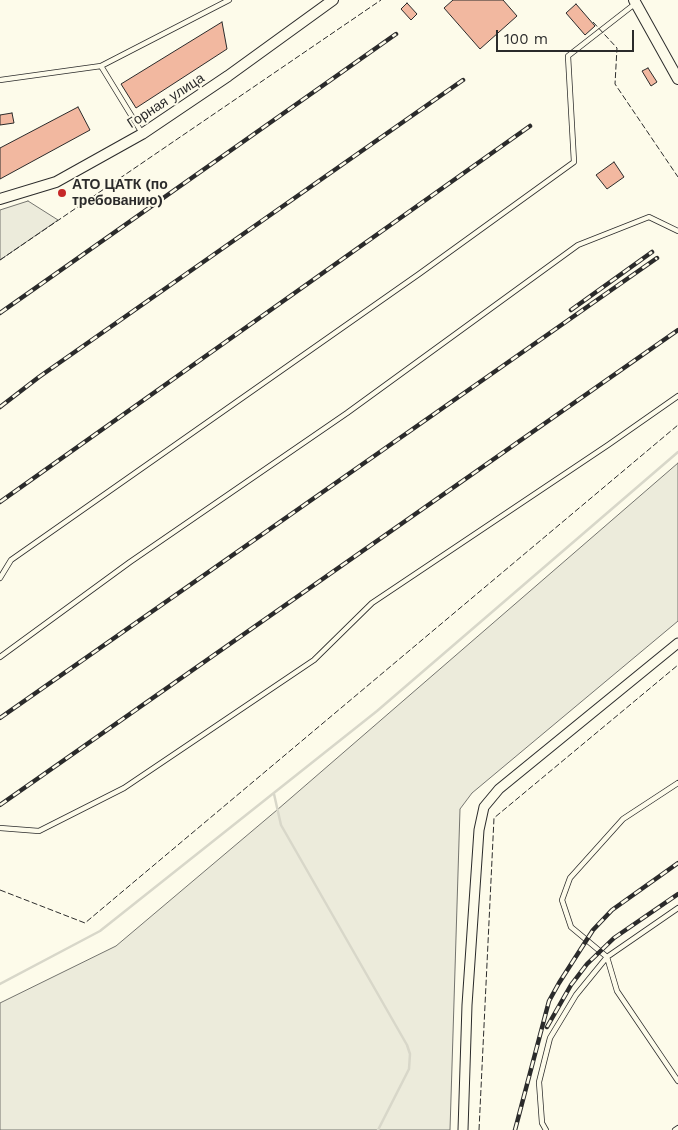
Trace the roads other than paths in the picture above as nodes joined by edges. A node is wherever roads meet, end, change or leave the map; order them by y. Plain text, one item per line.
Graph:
1 (229, 0) edge
2 (333, 0) edge
3 (635, 2) edge
4 (102, 66) junction
5 (678, 79) edge
6 (0, 80) edge
7 (142, 134) junction
8 (0, 199) edge
9 (678, 231) edge
10 (678, 396) edge
11 (0, 578) edge
12 (678, 643) edge
13 (0, 657) edge
14 (678, 783) edge
15 (0, 828) edge
16 (678, 908) edge
17 (607, 957) junction
18 (678, 1080) edge
19 (678, 1128) edge
20 (463, 1130) edge
21 (546, 1130) edge
22 (675, 1130) edge

1 - 4 lane
2 - 7 street, Горная улица
3 - 5 street
3 - 11 lane
4 - 6 lane
4 - 7 lane
7 - 8 street, Горная улица
9 - 13 lane
10 - 15 lane
12 - 20 street
14 - 17 lane
16 - 17 lane
17 - 18 lane
17 - 21 lane
19 - 22 lane

